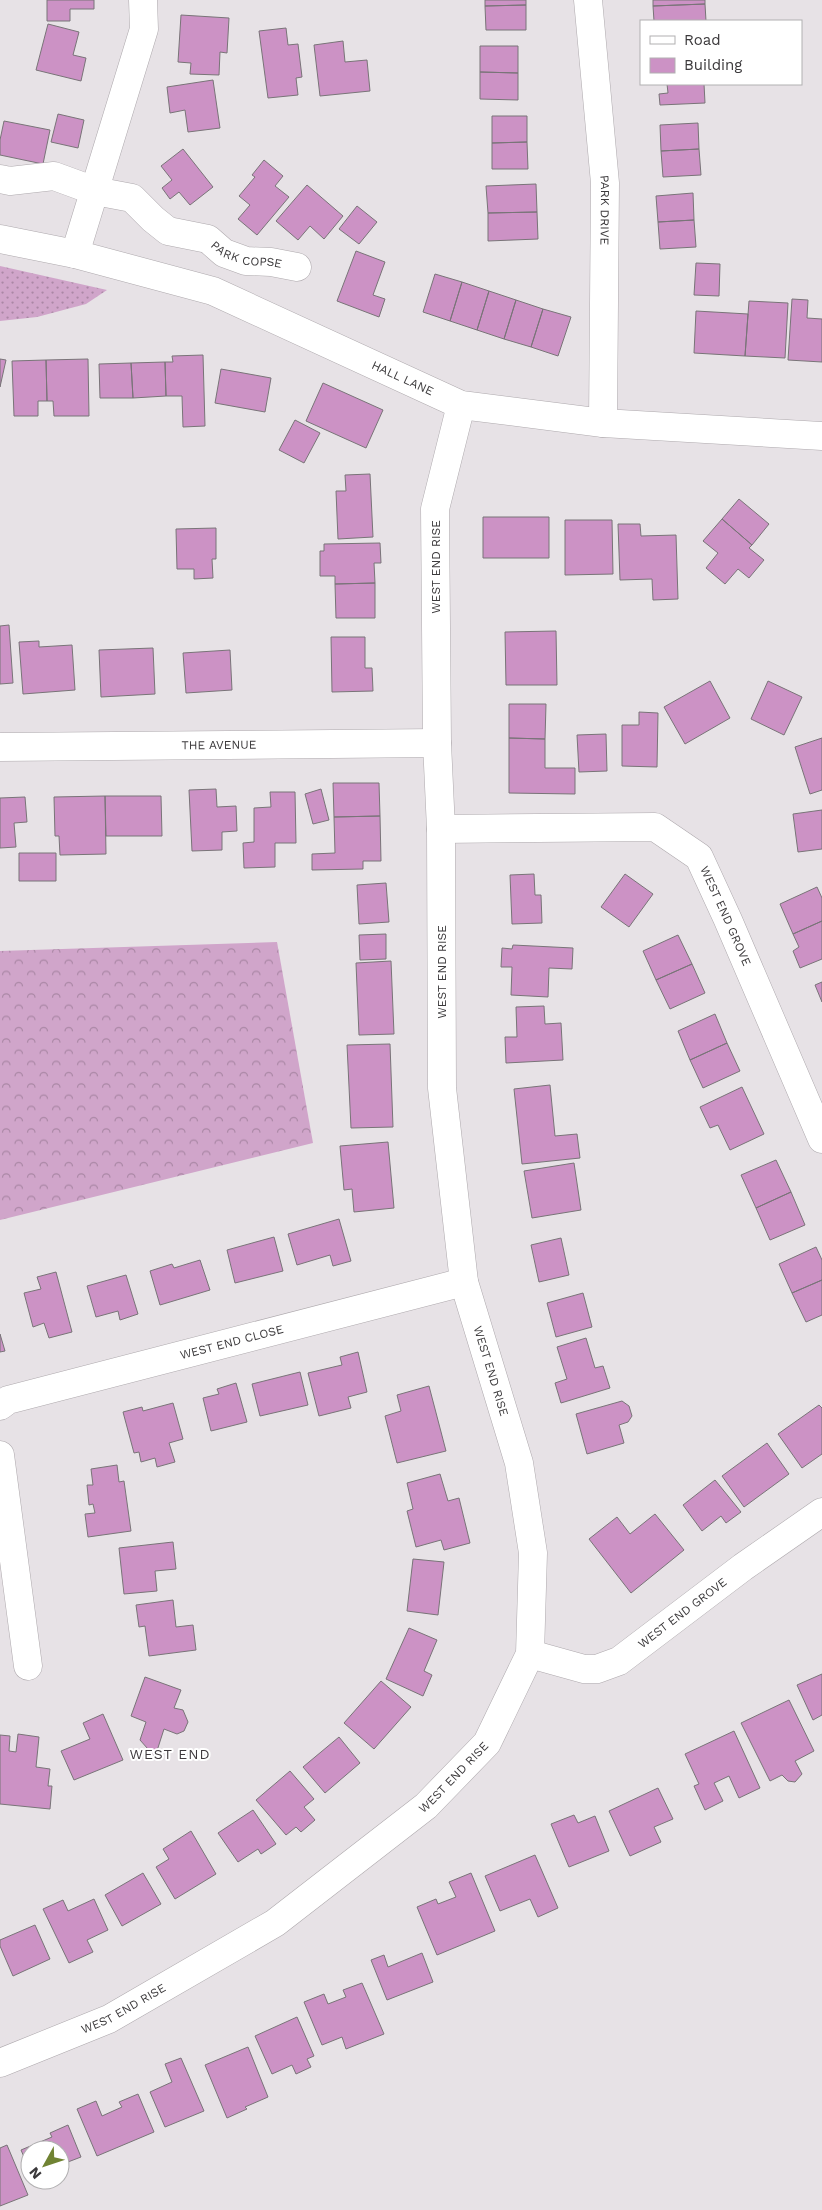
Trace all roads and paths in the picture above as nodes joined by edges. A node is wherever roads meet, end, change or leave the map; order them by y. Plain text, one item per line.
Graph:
1 (143, 0) edge
2 (588, 0) edge
3 (0, 179) edge
4 (95, 191) junction
5 (0, 239) edge
6 (75, 254) junction
7 (297, 267) dead end
8 (461, 405) junction
9 (603, 423) junction
10 (822, 436) edge
11 (437, 743) junction
12 (0, 747) edge
13 (441, 829) junction
14 (822, 1139) edge
15 (464, 1282) junction
16 (0, 1406) edge
17 (0, 1455) edge
18 (822, 1512) edge
19 (530, 1654) junction
20 (28, 1666) dead end
21 (0, 2063) edge

1 - 4 street
2 - 9 street, PARK DRIVE
3 - 4 street, PARK COPSE
4 - 6 street
4 - 7 street, PARK COPSE
5 - 6 street, HALL LANE
6 - 8 street, HALL LANE
8 - 9 street, HALL LANE
8 - 11 street, WEST END RISE
9 - 10 street, HALL LANE
11 - 12 street, THE AVENUE
11 - 13 street, WEST END RISE
13 - 14 street, WEST END GROVE
13 - 15 street, WEST END RISE
15 - 16 street, WEST END CLOSE
15 - 19 street, WEST END RISE
17 - 20 street
18 - 19 street, WEST END GROVE
19 - 21 street, WEST END RISE

